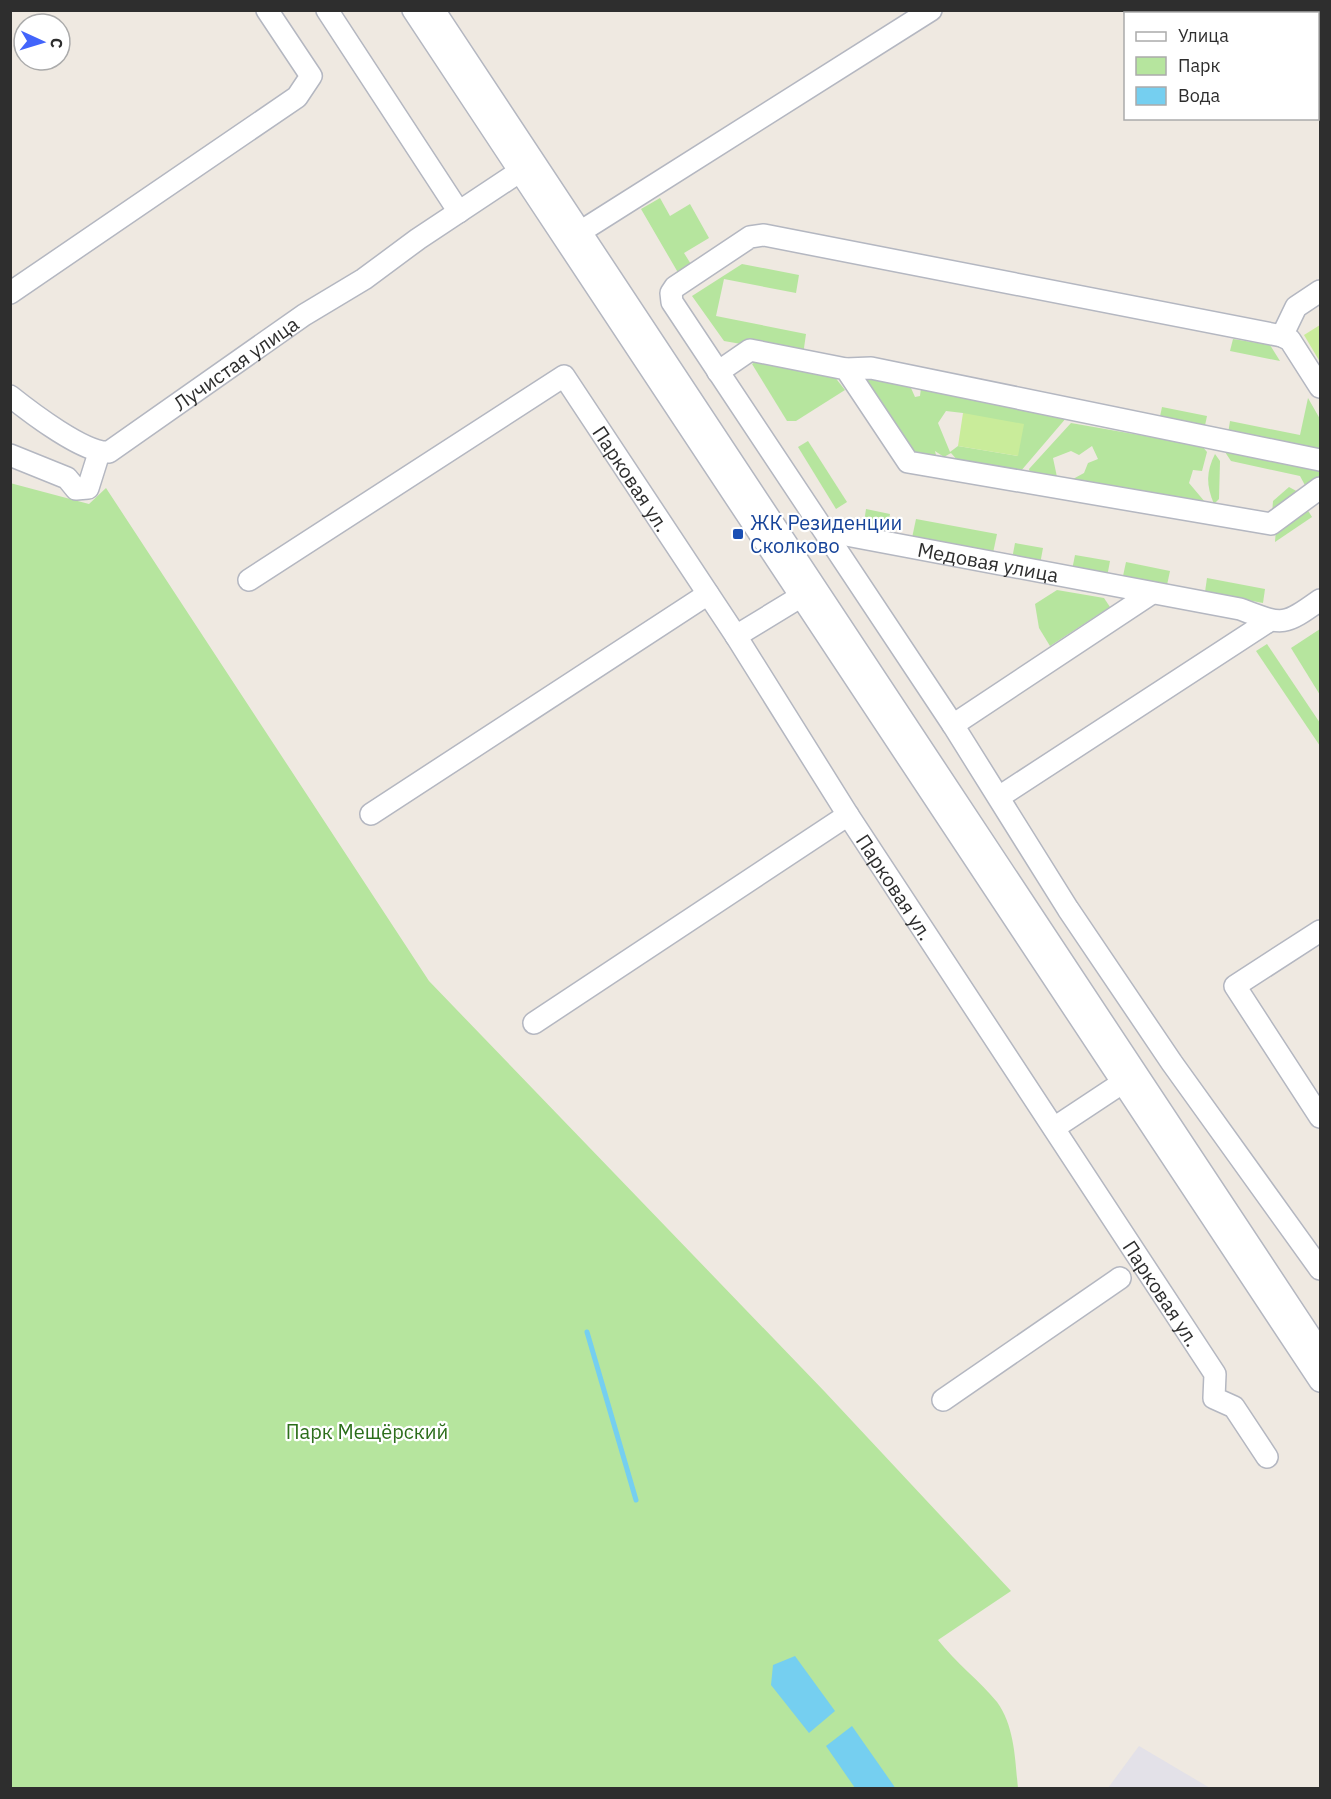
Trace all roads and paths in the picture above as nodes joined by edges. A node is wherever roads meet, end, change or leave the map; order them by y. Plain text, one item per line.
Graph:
1 (267, 10) edge
2 (327, 10) edge
3 (413, 10) edge
4 (434, 10) edge
5 (931, 10) edge
6 (519, 172) junction
7 (459, 212) junction
8 (580, 232) junction
9 (1320, 291) edge
10 (10, 293) edge
11 (1282, 336) junction
12 (846, 369) junction
13 (718, 372) junction
14 (1320, 387) edge
15 (10, 396) edge
16 (99, 453) junction
17 (10, 455) edge
18 (1320, 460) edge
19 (1320, 488) edge
20 (825, 531) junction
21 (249, 580) dead end
22 (1152, 593) junction
23 (708, 594) junction
24 (800, 597) junction
25 (1320, 600) edge
26 (1276, 622) junction
27 (736, 636) junction
28 (953, 725) junction
29 (999, 796) junction
30 (371, 814) dead end
31 (848, 815) junction
32 (1320, 931) edge
33 (534, 1023) dead end
34 (1122, 1083) junction
35 (1320, 1117) edge
36 (1054, 1128) junction
37 (1320, 1269) edge
38 (1120, 1278) dead end
39 (1320, 1351) edge
40 (1320, 1381) edge
41 (942, 1400) dead end
42 (1267, 1457) dead end

1 - 10 street
2 - 7 street
3 - 6 street
4 - 8 street
5 - 8 street
6 - 7 street, Лучистая улица
6 - 24 street
7 - 16 street, Лучистая улица
8 - 39 street
9 - 11 street
11 - 13 street
11 - 14 street
12 - 13 street
12 - 18 street
12 - 19 street
13 - 20 street
15 - 16 street
16 - 17 street
20 - 22 street, Медовая улица
20 - 28 street
21 - 23 street, Парковая ул.
22 - 26 street, Медовая улица
22 - 28 street
23 - 27 street, Парковая ул.
23 - 30 street
24 - 27 street
24 - 34 street
25 - 26 street
26 - 29 street
27 - 31 street, Парковая ул.
28 - 29 street
29 - 37 street
31 - 33 street
31 - 36 street, Парковая ул.
32 - 35 street
34 - 36 street
34 - 40 street
36 - 42 street, Парковая ул.
38 - 41 street

